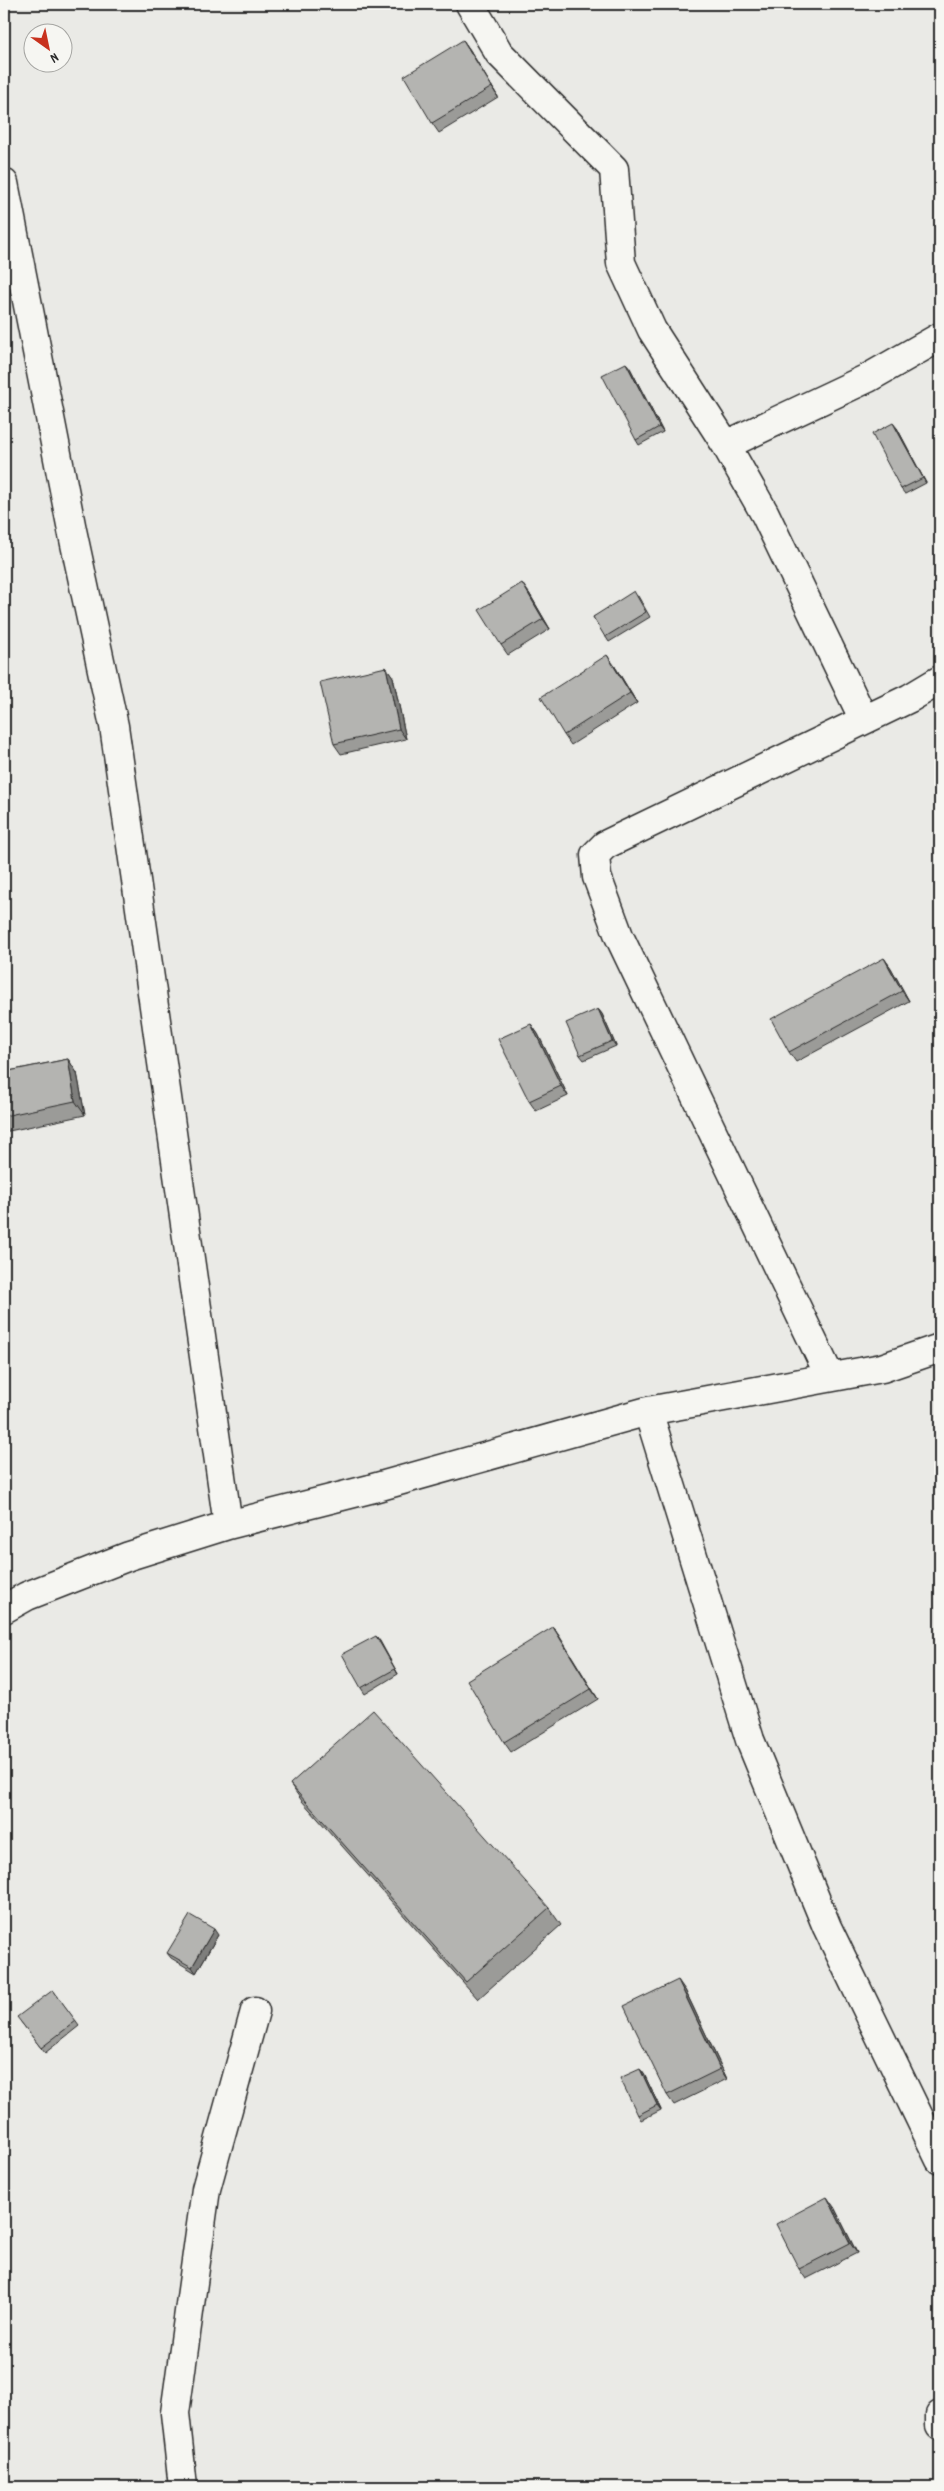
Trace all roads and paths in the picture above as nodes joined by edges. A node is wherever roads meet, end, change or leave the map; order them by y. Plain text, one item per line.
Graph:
1 (470, 4) edge
2 (4, 183) edge
3 (940, 337) edge
4 (726, 445) junction
5 (940, 680) edge
6 (864, 720) junction
7 (940, 1348) edge
8 (830, 1377) junction
9 (648, 1411) junction
10 (228, 1525) junction
11 (4, 1609) edge
12 (255, 2011) dead end
13 (940, 2160) edge
14 (940, 2415) edge
15 (940, 2425) edge
16 (183, 2487) edge

1 - 4 street
2 - 10 street
3 - 4 street
4 - 6 street
5 - 6 street
6 - 8 street
7 - 8 street
8 - 9 street
9 - 10 street
9 - 13 street
10 - 11 street
12 - 16 street
14 - 15 street

